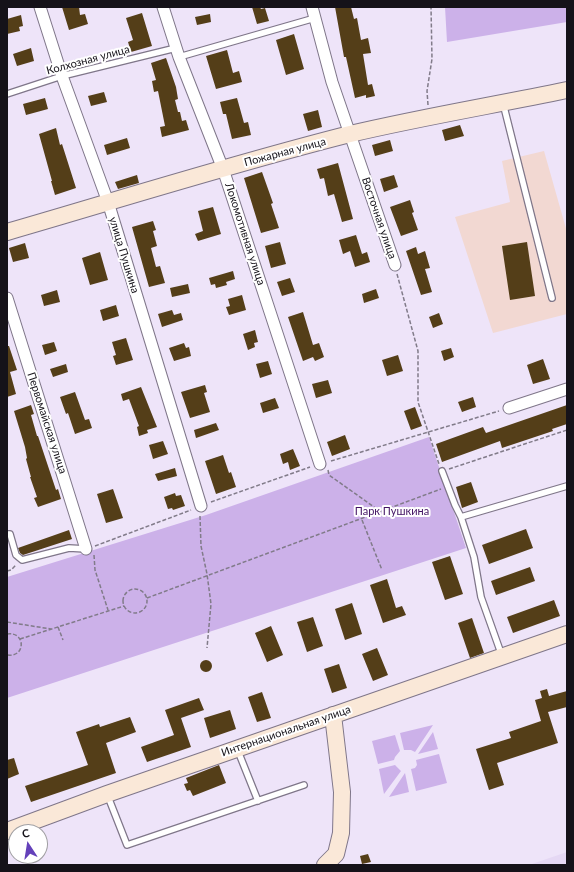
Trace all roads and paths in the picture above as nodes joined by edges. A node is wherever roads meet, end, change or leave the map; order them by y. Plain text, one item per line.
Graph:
1 (40, 7) edge
2 (163, 7) edge
3 (312, 7) edge
4 (431, 7) edge
5 (315, 18) junction
6 (177, 52) junction
7 (62, 76) junction
8 (567, 90) edge
9 (7, 94) edge
10 (503, 103) junction
11 (429, 117) junction
12 (351, 134) junction
13 (223, 169) junction
14 (108, 202) junction
15 (7, 232) edge
16 (395, 265) joint
17 (7, 298) edge
18 (552, 298) dead end
19 (567, 388) edge
20 (509, 408) joint
21 (567, 430) edge
22 (428, 433) junction
23 (323, 463) junction
24 (442, 471) junction
25 (567, 486) edge
26 (447, 487) junction
27 (201, 506) junction
28 (381, 512) junction
29 (461, 517) junction
30 (361, 519) junction
31 (7, 534) edge
32 (90, 548) junction
33 (22, 560) junction
34 (382, 570) dead end
35 (7, 571) edge
36 (207, 574) junction
37 (147, 598) junction
38 (124, 606) junction
39 (108, 610) junction
40 (7, 622) edge
41 (58, 627) junction
42 (52, 629) junction
43 (7, 634) edge
44 (567, 634) edge
45 (20, 639) junction
46 (63, 640) dead end
47 (207, 648) dead end
48 (7, 655) edge
49 (502, 656) junction
50 (332, 715) junction
51 (237, 748) junction
52 (304, 785) dead end
53 (107, 794) junction
54 (258, 801) junction
55 (7, 831) edge
56 (333, 859) edge

1 - 7 street, улица Пушкина
2 - 6 street, Локомотивная улица
3 - 5 street, Восточная улица
4 - 11 path
5 - 6 lane, Колхозная улица
5 - 12 street, Восточная улица
6 - 7 lane, Колхозная улица
6 - 13 street, Локомотивная улица
7 - 9 lane, Колхозная улица
7 - 14 street, улица Пушкина
8 - 10 street, Пожарная улица
10 - 11 street, Пожарная улица
10 - 18 lane
11 - 12 street, Пожарная улица
12 - 13 street, Пожарная улица
12 - 16 street, Восточная улица
13 - 14 street, Пожарная улица
13 - 23 street, Локомотивная улица
14 - 15 street, Пожарная улица
14 - 27 street, улица Пушкина
16 - 22 path, Восточная улица
17 - 32 street, Первомайская улица
19 - 20 street
20 - 22 path
21 - 24 path
22 - 23 path
22 - 24 path, Восточная улица
23 - 27 path
23 - 28 path
24 - 26 lane
25 - 29 lane
26 - 28 path
26 - 29 lane
27 - 32 path
27 - 36 path
28 - 30 path
29 - 49 lane
30 - 34 path
30 - 36 path
31 - 33 lane
32 - 33 lane
32 - 39 path
33 - 35 path
36 - 37 path
36 - 47 path
37 - 38 path
37 - 38 path
38 - 39 path
39 - 41 path
40 - 42 path
41 - 42 path
41 - 46 path
42 - 45 path
43 - 45 path
44 - 49 street, Интернациональная улица
45 - 48 path
49 - 50 street, Интернациональная улица
50 - 51 street, Интернациональная улица
50 - 56 street
51 - 53 street, Интернациональная улица
51 - 54 lane
52 - 54 lane
53 - 54 lane
53 - 55 street, Интернациональная улица

